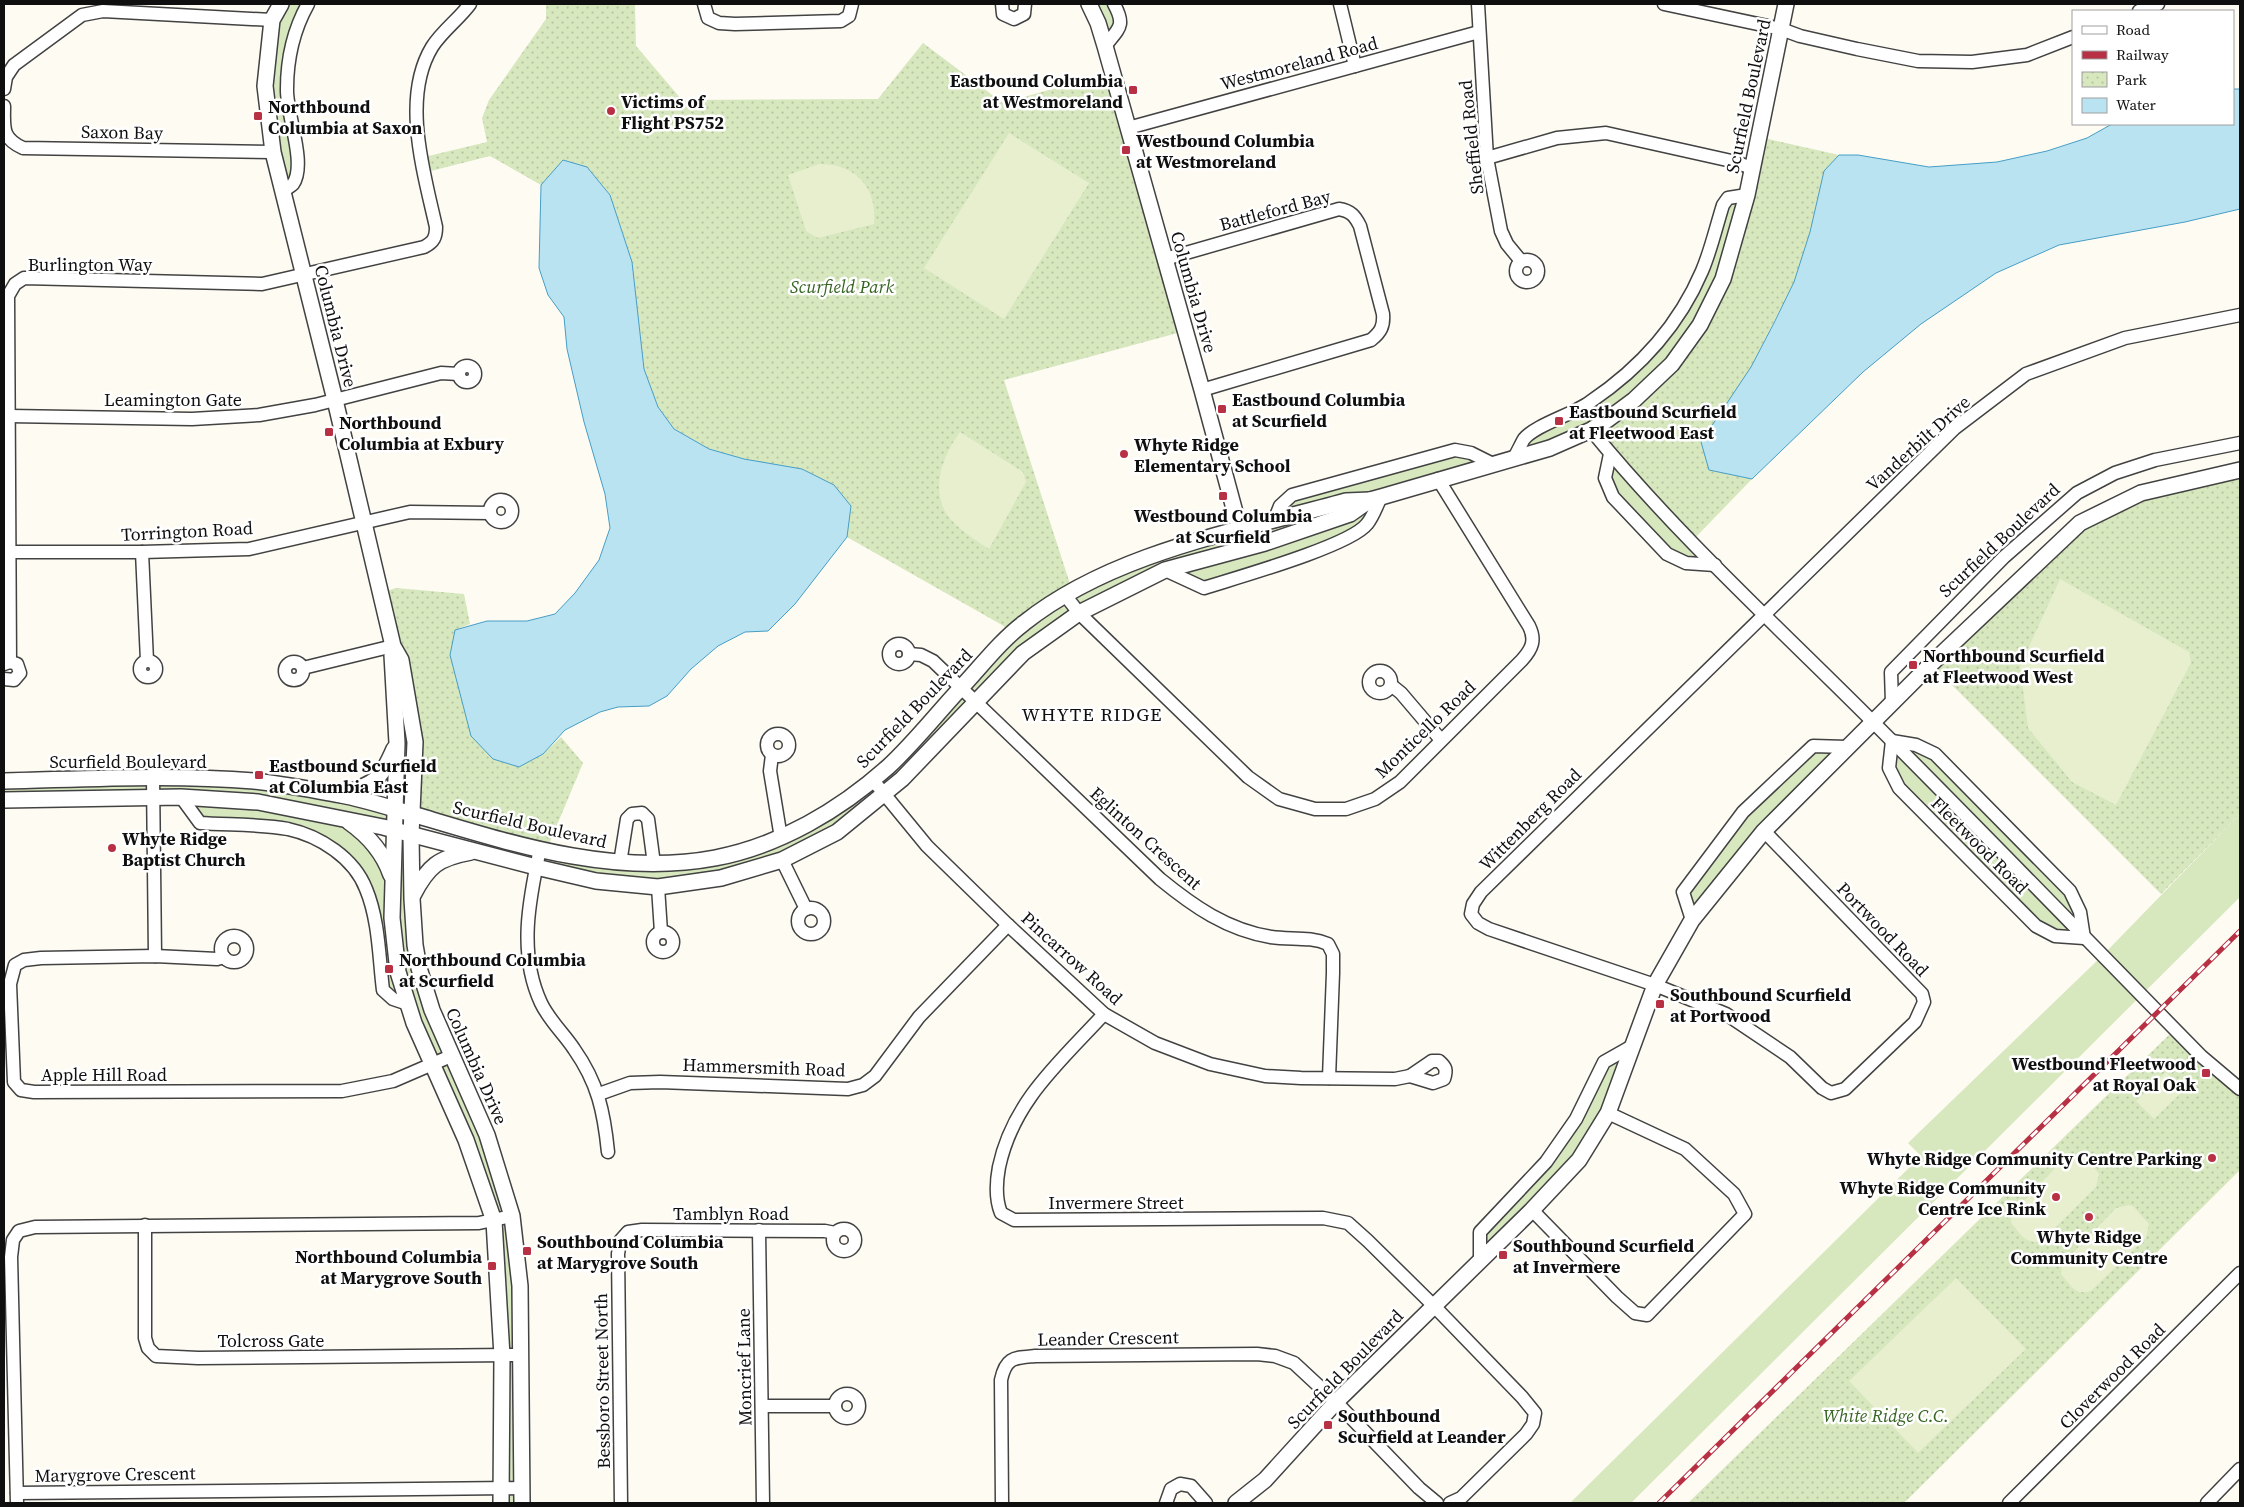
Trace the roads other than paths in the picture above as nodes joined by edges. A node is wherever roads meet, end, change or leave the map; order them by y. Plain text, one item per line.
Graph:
1 (281, 4) edge
2 (308, 4) edge
3 (470, 4) edge
4 (704, 4) edge
5 (852, 4) edge
6 (1002, 4) edge
7 (1025, 4) edge
8 (1089, 4) edge
9 (1114, 4) edge
10 (1340, 4) edge
11 (1478, 4) edge
12 (1664, 4) edge
13 (1786, 4) edge
14 (2158, 4) edge
15 (2142, 10) edge
16 (272, 20) junction
17 (1781, 29) junction
18 (1479, 32) junction
19 (2072, 37) edge
20 (1105, 46) junction
21 (1355, 66) junction
22 (4, 89) edge
23 (4, 106) edge
24 (1128, 128) junction
25 (273, 152) junction
26 (1487, 158) junction
27 (1751, 168) junction
28 (283, 191) junction
29 (1747, 195) junction
30 (1165, 259) junction
31 (1521, 261) dead end
32 (304, 274) junction
33 (2240, 315) edge
34 (459, 374) dead end
35 (1202, 390) junction
36 (335, 400) junction
37 (8, 416) junction
38 (1590, 430) junction
39 (2240, 443) edge
40 (1610, 454) junction
41 (1516, 456) junction
42 (1490, 463) junction
43 (2240, 470) edge
44 (1438, 479) junction
45 (1376, 498) junction
46 (490, 513) dead end
47 (1274, 521) junction
48 (364, 522) junction
49 (1239, 530) junction
50 (1245, 548) junction
51 (9, 552) junction
52 (142, 552) junction
53 (1715, 565) junction
54 (1165, 570) junction
55 (1065, 595) junction
56 (1079, 613) junction
57 (1764, 614) junction
58 (393, 646) junction
59 (909, 654) dead end
60 (147, 661) dead end
61 (7, 663) edge
62 (303, 668) dead end
63 (4, 679) edge
64 (1391, 685) dead end
65 (962, 688) junction
66 (976, 702) junction
67 (1892, 703) junction
68 (1873, 722) junction
69 (1441, 740) junction
70 (1892, 741) junction
71 (397, 743) junction
72 (1847, 747) junction
73 (772, 755) dead end
74 (153, 778) junction
75 (872, 779) junction
76 (4, 781) edge
77 (342, 795) junction
78 (885, 795) junction
79 (153, 797) junction
80 (180, 797) junction
81 (4, 800) edge
82 (394, 808) junction
83 (413, 815) junction
84 (343, 818) junction
85 (394, 830) junction
86 (1764, 831) junction
87 (411, 835) junction
88 (781, 838) junction
89 (540, 850) junction
90 (473, 851) junction
91 (782, 860) junction
92 (620, 863) junction
93 (654, 864) junction
94 (536, 867) junction
95 (393, 882) junction
96 (658, 887) junction
97 (412, 899) junction
98 (806, 909) dead end
99 (1692, 920) junction
100 (1008, 925) junction
101 (661, 932) dead end
102 (2084, 938) junction
103 (155, 956) junction
104 (224, 957) dead end
105 (1655, 985) junction
106 (408, 1004) junction
107 (1104, 1014) junction
108 (1634, 1045) junction
109 (451, 1056) junction
110 (431, 1064) junction
111 (1410, 1076) dead end
112 (1329, 1078) junction
113 (2239, 1085) edge
114 (599, 1094) junction
115 (1608, 1113) junction
116 (608, 1152) dead end
117 (1532, 1210) junction
118 (512, 1216) junction
119 (494, 1221) junction
120 (145, 1225) junction
121 (759, 1230) junction
122 (628, 1232) joint
123 (835, 1234) dead end
124 (1480, 1261) junction
125 (2240, 1275) edge
126 (1434, 1306) junction
127 (521, 1355) junction
128 (502, 1356) junction
129 (1336, 1402) junction
130 (762, 1406) junction
131 (835, 1406) dead end
132 (2240, 1469) edge
133 (500, 1496) edge
134 (522, 1496) edge
135 (17, 1498) edge
136 (620, 1503) edge
137 (763, 1503) edge
138 (1002, 1503) edge
139 (1166, 1503) edge
140 (1206, 1503) edge
141 (1236, 1503) edge
142 (1437, 1503) edge
143 (1450, 1503) edge
144 (2009, 1503) edge
145 (2207, 1503) edge

1 - 16 street, Columbia Drive
2 - 28 street
3 - 32 street, Burlington Way
4 - 5 street
6 - 7 street
8 - 20 street, Columbia Drive
9 - 20 street
10 - 21 street
11 - 18 street, Sheffield Road
12 - 17 street
13 - 17 street, Scurfield Boulevard
14 - 15 street
16 - 22 street
16 - 25 street, Columbia Drive
17 - 19 street
17 - 27 street, Scurfield Boulevard
18 - 21 street, Westmoreland Road
18 - 26 street, Sheffield Road
20 - 24 street, Columbia Drive
21 - 24 street, Westmoreland Road
23 - 25 street, Saxon Bay
24 - 30 street, Columbia Drive
25 - 28 street, Columbia Drive
26 - 27 street
26 - 31 street, Sheffield Road
27 - 29 street, Scurfield Boulevard
28 - 32 street, Columbia Drive
29 - 38 street, Scurfield Boulevard
29 - 41 street, Scurfield Boulevard
30 - 35 street, Columbia Drive
30 - 35 street, Battleford Bay
32 - 36 street, Columbia Drive
32 - 37 street, Burlington Way
33 - 57 street, Vanderbilt Drive
34 - 36 street, Leamington Gate
35 - 49 street, Columbia Drive
36 - 37 street, Leamington Gate
36 - 48 street, Columbia Drive
37 - 51 street, Burlington Way
38 - 40 street, Fleetwood Road
38 - 41 street, Scurfield Boulevard
39 - 67 street, Scurfield Boulevard
40 - 53 street, Fleetwood Road
40 - 53 street
41 - 42 street, Scurfield Boulevard
42 - 44 street, Scurfield Boulevard
42 - 47 street
43 - 67 street, Scurfield Boulevard
44 - 45 street, Scurfield Boulevard
44 - 69 street, Monticello Road
45 - 47 street, Scurfield Boulevard
45 - 50 street, Scurfield Boulevard
45 - 54 street
46 - 48 street, Torrington Road
47 - 49 street, Scurfield Boulevard
48 - 52 street, Torrington Road
48 - 58 street, Columbia Drive
49 - 50 street, Columbia Drive
49 - 55 street, Scurfield Boulevard
50 - 54 street, Scurfield Boulevard
51 - 52 street, Torrington Road
51 - 61 street, Burlington Way
52 - 60 street
53 - 57 street, Fleetwood Road
54 - 56 street, Scurfield Boulevard
55 - 56 street, Monticello Road
55 - 65 street, Scurfield Boulevard
56 - 66 street, Scurfield Boulevard
56 - 69 street, Monticello Road
57 - 68 street, Fleetwood Road
57 - 105 street, Wittenberg Road
58 - 62 street
58 - 71 street, Columbia Drive
58 - 83 street, Columbia Drive
59 - 65 street, Eglinton Crescent
61 - 63 street, Burlington Way
64 - 69 street
65 - 66 street, Eglinton Crescent
65 - 75 street, Scurfield Boulevard
66 - 78 street, Scurfield Boulevard
66 - 112 street, Eglinton Crescent
67 - 68 street, Scurfield Boulevard
68 - 70 street, Fleetwood Road
68 - 72 street, Scurfield Boulevard
70 - 102 street, Fleetwood Road
70 - 102 street, Fleetwood Road
70 - 102 street, Fleetwood Road
71 - 77 street
71 - 82 street, Columbia Drive
72 - 86 street, Scurfield Boulevard
72 - 99 street
73 - 88 street
74 - 76 street, Scurfield Boulevard
74 - 77 street, Scurfield Boulevard
74 - 79 street
75 - 78 street, Pincarrow Road
75 - 88 street, Scurfield Boulevard
77 - 82 street, Scurfield Boulevard
78 - 91 street, Scurfield Boulevard
78 - 100 street, Pincarrow Road
79 - 80 street, Scurfield Boulevard
79 - 81 street, Scurfield Boulevard
79 - 103 street
80 - 84 street, Scurfield Boulevard
80 - 106 street, Scurfield Boulevard
82 - 83 street, Scurfield Boulevard
82 - 85 street, Columbia Drive
83 - 87 street, Columbia Drive
83 - 89 street, Scurfield Boulevard
84 - 85 street, Scurfield Boulevard
84 - 95 street
85 - 87 street, Scurfield Boulevard
85 - 95 street, Columbia Drive
86 - 99 street, Scurfield Boulevard
86 - 105 street, Portwood Road
87 - 90 street, Scurfield Boulevard
87 - 97 street, Columbia Drive
88 - 93 street, Scurfield Boulevard
89 - 92 street, Scurfield Boulevard
89 - 94 street
90 - 94 street, Scurfield Boulevard
90 - 97 street
91 - 96 street, Scurfield Boulevard
91 - 98 street
92 - 93 street, Scurfield Boulevard
92 - 93 street
94 - 96 street, Scurfield Boulevard
94 - 114 street
95 - 106 street, Columbia Drive
96 - 101 street
97 - 109 street, Columbia Drive
99 - 105 street, Scurfield Boulevard
100 - 107 street, Pincarrow Road
100 - 114 street, Hammersmith Road
102 - 113 street, Fleetwood Road
103 - 104 street, Apple Hill Road
103 - 110 street, Apple Hill Road
105 - 108 street, Scurfield Boulevard
106 - 110 street, Columbia Drive
107 - 112 street, Pincarrow Road
107 - 126 street, Invermere Street
108 - 115 street, Scurfield Boulevard
108 - 124 street
109 - 110 street, Apple Hill Road
109 - 118 street, Columbia Drive
110 - 119 street, Columbia Drive
111 - 112 street, Pincarrow Road
114 - 116 street
115 - 117 street, Scurfield Boulevard
115 - 117 street
117 - 124 street, Scurfield Boulevard
118 - 119 street, Marygrove Crescent
118 - 127 street, Columbia Drive
119 - 120 street, Marygrove Crescent
119 - 128 street, Columbia Drive
120 - 128 street, Tolcross Gate
120 - 135 street, Marygrove Crescent
121 - 122 street, Tamblyn Road
121 - 123 street, Tamblyn Road
121 - 130 street, Moncrief Lane
122 - 136 street, Bessboro Street North
124 - 126 street, Scurfield Boulevard
125 - 144 street, Cloverwood Road
126 - 129 street, Scurfield Boulevard
126 - 143 street
127 - 128 street, Tolcross Gate
127 - 134 street, Columbia Drive
128 - 133 street, Columbia Drive
129 - 138 street, Leander Crescent
129 - 141 street, Scurfield Boulevard
129 - 142 street, Leander Crescent
130 - 131 street
130 - 137 street, Moncrief Lane
132 - 145 street
133 - 134 street, Marygrove Crescent
133 - 135 street, Marygrove Crescent
139 - 140 street

